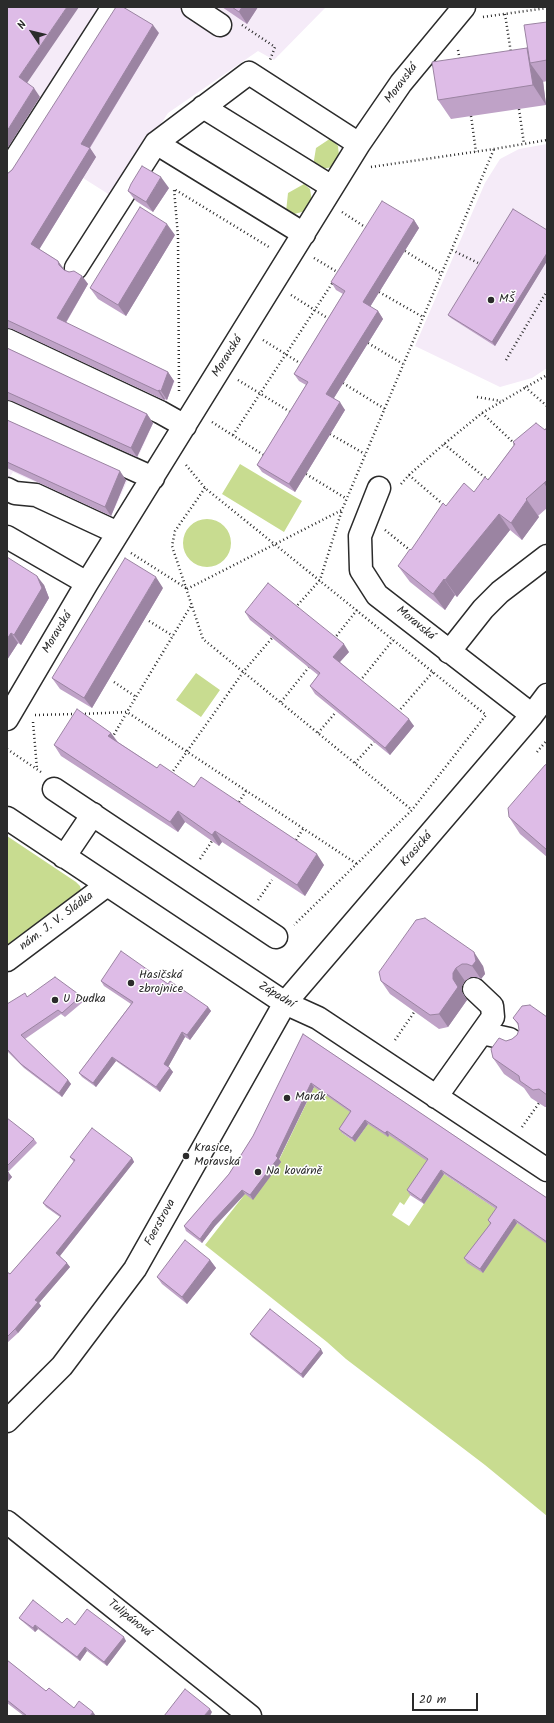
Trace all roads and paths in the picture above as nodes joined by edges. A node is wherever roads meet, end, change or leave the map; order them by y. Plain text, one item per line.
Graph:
1 (113, 7) edge
2 (193, 7) edge
3 (547, 8) edge
4 (471, 13) edge
5 (505, 14) junction
6 (229, 24) joint
7 (457, 44) dead end
8 (511, 57) edge
9 (461, 65) edge
10 (258, 79) junction
11 (203, 107) junction
12 (518, 109) edge
13 (471, 116) edge
14 (547, 140) edge
15 (156, 143) junction
16 (359, 144) junction
17 (524, 144) junction
18 (494, 149) junction
19 (476, 152) junction
20 (366, 168) dead end
21 (7, 172) edge
22 (332, 187) junction
23 (342, 212) dead end
24 (304, 234) junction
25 (364, 235) edge
26 (452, 250) junction
27 (405, 251) dead end
28 (313, 258) dead end
29 (288, 259) junction
30 (484, 266) edge
31 (343, 267) edge
32 (76, 268) dead end
33 (442, 274) junction
34 (334, 280) edge
35 (547, 291) edge
36 (379, 292) dead end
37 (290, 295) dead end
38 (314, 310) junction
39 (423, 317) junction
40 (331, 321) edge
41 (256, 336) dead end
42 (7, 340) edge
43 (368, 342) dead end
44 (285, 354) junction
45 (506, 360) dead end
46 (403, 364) junction
47 (303, 365) edge
48 (547, 375) edge
49 (232, 376) dead end
50 (343, 383) dead end
51 (525, 387) junction
52 (260, 394) junction
53 (477, 396) dead end
54 (502, 401) junction
55 (547, 406) edge
56 (384, 409) junction
57 (7, 412) edge
58 (482, 413) junction
59 (294, 415) edge
60 (190, 418) junction
61 (330, 434) dead end
62 (233, 435) junction
63 (444, 444) junction
64 (520, 448) edge
65 (365, 454) junction
66 (267, 457) edge
67 (181, 459) dead end
68 (306, 474) dead end
69 (409, 475) junction
70 (153, 478) junction
71 (491, 483) edge
72 (389, 487) joint
73 (206, 488) junction
74 (10, 497) edge
75 (347, 499) junction
76 (450, 510) edge
77 (385, 529) dead end
78 (118, 533) junction
79 (7, 537) edge
80 (275, 545) junction
81 (130, 552) dead end
82 (414, 554) edge
83 (547, 556) edge
84 (320, 580) junction
85 (88, 583) junction
86 (186, 589) junction
87 (378, 594) junction
88 (192, 604) junction
89 (295, 608) edge
90 (357, 610) junction
91 (149, 621) dead end
92 (172, 636) junction
93 (272, 638) edge
94 (333, 639) edge
95 (393, 640) junction
96 (449, 652) junction
97 (309, 667) edge
98 (244, 671) junction
99 (433, 671) junction
100 (114, 682) dead end
101 (360, 682) edge
102 (547, 695) edge
103 (136, 697) junction
104 (281, 702) junction
105 (127, 712) junction
106 (336, 712) edge
107 (398, 712) edge
108 (532, 716) junction
109 (7, 719) edge
110 (318, 733) junction
111 (112, 739) edge
112 (547, 740) edge
113 (374, 742) edge
114 (7, 749) edge
115 (186, 751) junction
116 (537, 752) dead end
117 (355, 763) junction
118 (36, 769) junction
119 (170, 776) edge
120 (48, 781) joint
121 (246, 791) junction
122 (239, 802) edge
123 (412, 810) junction
124 (93, 814) junction
125 (7, 818) edge
126 (303, 829) junction
127 (296, 840) edge
128 (212, 841) edge
129 (64, 856) junction
130 (197, 862) dead end
131 (357, 864) junction
132 (272, 880) edge
133 (107, 885) junction
134 (257, 902) dead end
135 (282, 934) joint
136 (7, 960) edge
137 (474, 989) dead end
138 (285, 1003) junction
139 (415, 1012) edge
140 (482, 1033) junction
141 (395, 1040) dead end
142 (518, 1045) edge
143 (436, 1097) junction
144 (539, 1103) edge
145 (522, 1128) dead end
146 (547, 1170) edge
147 (7, 1421) edge
148 (7, 1522) edge
149 (250, 1716) edge

1 - 21 street
2 - 6 street
3 - 5 path
4 - 5 path
4 - 16 street, Moravská
5 - 8 path
6 - 10 path
7 - 9 path
10 - 11 street
10 - 16 street
11 - 15 street
11 - 22 street
12 - 17 path
13 - 19 path
14 - 17 path
15 - 24 street
15 - 32 street
16 - 22 street, Moravská
17 - 18 path
18 - 19 path
18 - 26 path
19 - 20 path
22 - 24 street, Moravská
23 - 25 path
24 - 29 street, Moravská
26 - 30 path
26 - 33 path
27 - 33 path
28 - 31 path
29 - 60 street, Moravská
29 - 60 path
33 - 39 path
34 - 38 path
35 - 45 path
36 - 39 path
37 - 38 path
38 - 40 path
38 - 44 path
39 - 46 path
41 - 44 path
42 - 60 street
43 - 46 path
44 - 47 path
44 - 52 path
46 - 56 path
48 - 51 path
49 - 52 path
50 - 56 path
51 - 54 path
51 - 55 path
52 - 59 path
52 - 62 path
53 - 54 path
54 - 58 path
56 - 65 path
57 - 70 street
58 - 63 path
58 - 64 path
60 - 62 path
60 - 70 street, Moravská
61 - 65 path
62 - 66 path
63 - 69 path
63 - 71 path
65 - 75 path
67 - 73 path
68 - 75 path
69 - 72 path
69 - 76 path
70 - 78 street, Moravská
72 - 87 street, Moravská
73 - 80 path
73 - 86 path
74 - 78 street
75 - 80 path
77 - 82 path
78 - 85 street, Moravská
79 - 85 street
80 - 84 path
80 - 86 path
81 - 86 path
83 - 96 street
84 - 89 path
84 - 90 path
85 - 109 street, Moravská
86 - 88 path
87 - 90 path
87 - 96 street, Moravská
88 - 92 path
88 - 98 path
90 - 94 path
90 - 95 path
91 - 92 path
92 - 103 path
93 - 98 path
95 - 99 path
95 - 101 path
96 - 99 path
96 - 108 street, Moravská
97 - 104 path
98 - 104 path
98 - 115 path
99 - 107 path
99 - 123 path
100 - 103 path
102 - 108 street, Krasická
103 - 105 path
104 - 110 path
105 - 111 path
105 - 115 path
105 - 118 path
106 - 110 path
108 - 138 street, Krasická
110 - 117 path
112 - 116 path
113 - 117 path
114 - 118 path
115 - 119 path
115 - 121 path
117 - 123 path
118 - 120 path
120 - 124 street
121 - 122 path
121 - 126 path
123 - 131 path
124 - 129 street
124 - 135 street
125 - 129 street, Západní
126 - 127 path
126 - 131 path
128 - 130 path
129 - 133 street, Západní
131 - 135 path
132 - 134 path
133 - 136 street, nám. J. V. Sládka
133 - 138 street, Západní
137 - 140 street
138 - 143 street, Západní
138 - 147 street, Foerstrova
139 - 141 path
140 - 142 street
140 - 143 street
143 - 146 street, Západní
144 - 145 path
148 - 149 street, Tulipánová

